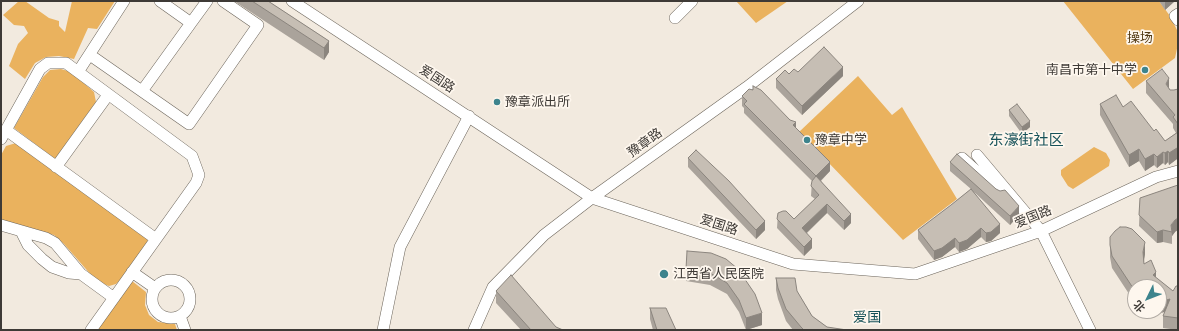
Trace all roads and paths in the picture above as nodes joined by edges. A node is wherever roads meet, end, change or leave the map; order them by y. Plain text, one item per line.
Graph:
1 (124, 1) edge
2 (160, 1) edge
3 (207, 1) edge
4 (223, 1) edge
5 (292, 1) edge
6 (692, 1) edge
7 (858, 1) edge
8 (1178, 14) edge
9 (675, 18) dead end
10 (1178, 20) edge
11 (191, 23) junction
12 (90, 55) junction
13 (78, 72) junction
14 (142, 91) junction
15 (108, 95) junction
16 (469, 116) junction
17 (3, 134) edge
18 (977, 155) dead end
19 (962, 158) edge
20 (56, 167) junction
21 (1178, 171) edge
22 (592, 198) junction
23 (1033, 222) junction
24 (1, 225) edge
25 (21, 231) junction
26 (1041, 231) junction
27 (156, 239) junction
28 (132, 272) junction
29 (81, 274) junction
30 (155, 288) junction
31 (114, 298) junction
32 (180, 316) junction
33 (91, 330) edge
34 (184, 330) edge
35 (383, 330) edge
36 (474, 330) edge
37 (1090, 330) edge

1 - 12 street
2 - 11 street
3 - 11 street
4 - 14 street
5 - 16 street, 爱国路
6 - 9 street
7 - 22 street, 豫章路
8 - 10 street
11 - 14 street
12 - 13 street
12 - 14 street
13 - 15 street
13 - 17 street
15 - 20 street
15 - 27 street
16 - 22 street, 爱国路
16 - 35 street
17 - 20 street
18 - 23 street
19 - 23 street
20 - 27 street
21 - 26 street, 爱国路
22 - 26 street, 爱国路
22 - 36 street, 豫章路
23 - 26 street
24 - 25 street
25 - 29 street
25 - 29 street
26 - 37 street
27 - 28 street
28 - 30 street
28 - 31 street
29 - 31 street
30 - 32 street
30 - 32 street
31 - 33 street
32 - 34 street

